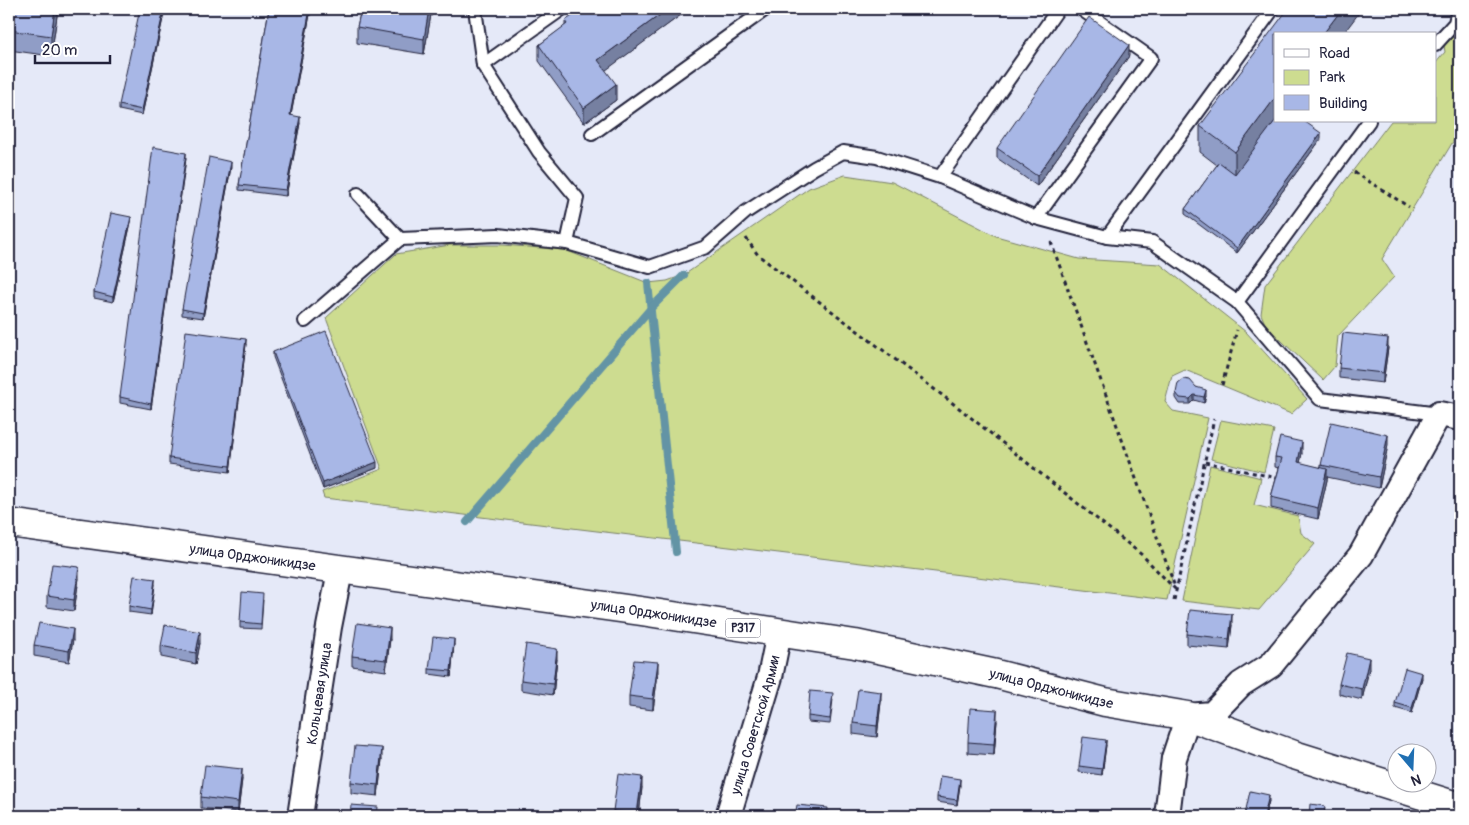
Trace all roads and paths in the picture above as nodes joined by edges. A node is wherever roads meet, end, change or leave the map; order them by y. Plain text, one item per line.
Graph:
1 (475, 9) edge
2 (562, 9) edge
3 (766, 9) edge
4 (1058, 9) edge
5 (1081, 9) edge
6 (1274, 9) edge
7 (1458, 9) edge
8 (1436, 43) edge
9 (483, 65) junction
10 (1368, 122) edge
11 (592, 134) dead end
12 (1338, 162) junction
13 (940, 177) junction
14 (358, 194) dead end
15 (1409, 207) dead end
16 (1040, 219) junction
17 (734, 222) junction
18 (1107, 237) junction
19 (400, 239) junction
20 (567, 243) junction
21 (1240, 305) junction
22 (305, 321) dead end
23 (1222, 385) dead end
24 (1450, 416) edge
25 (1214, 418) dead end
26 (1205, 462) junction
27 (1277, 478) edge
28 (9, 523) edge
29 (340, 571) junction
30 (1176, 590) junction
31 (1174, 600) dead end
32 (779, 633) junction
33 (1188, 716) junction
34 (1460, 807) edge
35 (300, 816) edge
36 (728, 816) edge
37 (1167, 816) edge

1 - 9 lane
2 - 9 lane
3 - 11 lane
4 - 13 lane
5 - 16 lane
6 - 18 lane
7 - 8 lane
9 - 20 lane
10 - 12 lane
12 - 15 path
12 - 21 lane
13 - 16 lane
13 - 17 lane
14 - 19 lane
16 - 18 lane
16 - 30 path
17 - 20 lane
17 - 30 path
18 - 21 lane
19 - 20 lane
19 - 22 lane
21 - 23 path
21 - 24 lane
24 - 33 street
25 - 26 path
26 - 27 path
26 - 30 path
28 - 29 main road, улица Орджоникидзе / Р317
29 - 32 main road, улица Орджоникидзе / Р317
29 - 35 street, Кольцевая улица
30 - 31 path
32 - 33 main road, улица Орджоникидзе / Р317
32 - 36 street, улица Советской Армии
33 - 34 main road, улица Орджоникидзе / Р317
33 - 37 street

